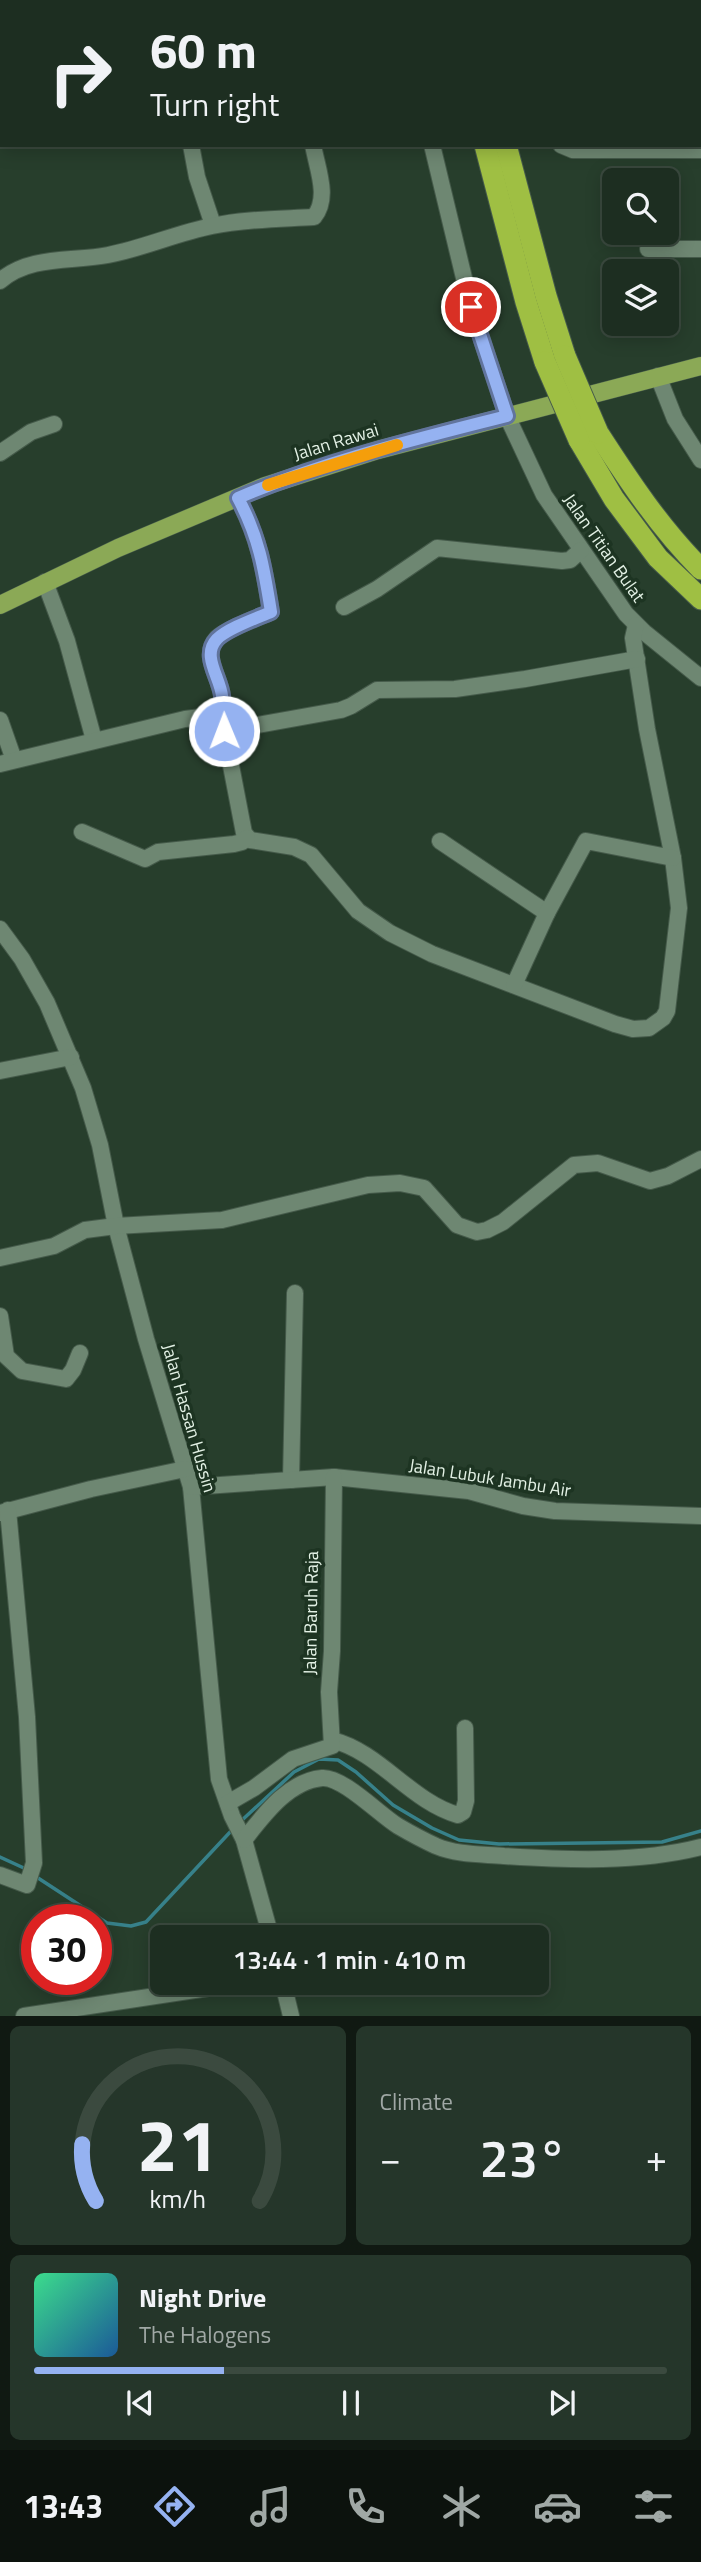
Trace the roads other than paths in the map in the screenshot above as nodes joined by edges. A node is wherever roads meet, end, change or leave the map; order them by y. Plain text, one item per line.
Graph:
1 (191, 147) edge
2 (313, 147) edge
3 (432, 147) edge
4 (486, 147) edge
5 (507, 147) edge
6 (566, 147) edge
7 (701, 150) edge
8 (213, 225) junction
9 (701, 248) edge
10 (648, 249) dead end
11 (0, 281) edge
12 (555, 359) junction
13 (701, 366) edge
14 (658, 376) junction
15 (507, 416) junction
16 (54, 424) dead end
17 (588, 437) junction
18 (0, 453) edge
19 (701, 460) edge
20 (238, 498) junction
21 (580, 550) junction
22 (701, 569) edge
23 (45, 582) junction
24 (701, 599) edge
25 (0, 605) edge
26 (344, 607) dead end
27 (636, 625) junction
28 (637, 659) junction
29 (701, 678) edge
30 (217, 715) junction
31 (0, 720) edge
32 (224, 731) junction
33 (94, 740) junction
34 (7, 762) edge
35 (82, 832) dead end
36 (247, 838) junction
37 (440, 841) dead end
38 (673, 858) junction
39 (547, 913) junction
40 (0, 929) edge
41 (514, 985) junction
42 (71, 1057) junction
43 (0, 1071) edge
44 (701, 1159) edge
45 (116, 1226) junction
46 (0, 1258) edge
47 (295, 1293) dead end
48 (0, 1316) edge
49 (79, 1353) dead end
50 (185, 1469) junction
51 (334, 1477) junction
52 (291, 1480) junction
53 (191, 1487) junction
54 (4, 1511) edge
55 (701, 1516) edge
56 (465, 1728) dead end
57 (332, 1744) junction
58 (230, 1809) junction
59 (243, 1837) junction
60 (701, 1847) edge
61 (0, 1875) edge
62 (268, 1925) edge
63 (162, 1995) edge
64 (286, 1995) edge
65 (24, 2016) edge
66 (291, 2016) edge

1 - 8 street
2 - 8 street
3 - 15 street, Jalan Titian Bulat
4 - 12 highway
5 - 12 highway
6 - 7 street
8 - 11 street
9 - 10 street
12 - 17 highway, bridge
13 - 14 main road, Jalan Rawai
14 - 15 main road, Jalan Rawai
14 - 19 street
15 - 20 main road, Jalan Rawai
15 - 21 street, Jalan Titian Bulat
16 - 18 street
17 - 22 highway
17 - 24 highway
20 - 23 main road, Jalan Rawai
20 - 30 street
21 - 26 street
21 - 27 street, Jalan Titian Bulat
23 - 25 main road, Jalan Rawai
23 - 33 street
27 - 28 street
27 - 29 street, Jalan Titian Bulat
28 - 32 street
28 - 38 street
30 - 32 street
30 - 33 street
31 - 34 street
32 - 36 street
33 - 34 street
35 - 36 street
36 - 41 street
37 - 39 street
38 - 39 street
38 - 41 street
39 - 41 street
40 - 42 street, Jalan Hassan Hussin
42 - 43 street
42 - 45 street, Jalan Hassan Hussin
44 - 45 street
45 - 46 street
45 - 50 street, Jalan Hassan Hussin
47 - 52 street
48 - 49 street
50 - 53 street, Jalan Hassan Hussin
50 - 54 street
51 - 52 street, Jalan Lubuk Jambu Air
51 - 55 street, Jalan Lubuk Jambu Air
51 - 57 street, Jalan Baruh Raja
52 - 53 street, Jalan Lubuk Jambu Air
53 - 58 street, Jalan Hassan Hussin
54 - 61 street
56 - 57 street
57 - 58 street
58 - 59 street, Jalan Hassan Hussin
59 - 60 street
59 - 62 street, Jalan Hassan Hussin
63 - 65 street
64 - 66 street

